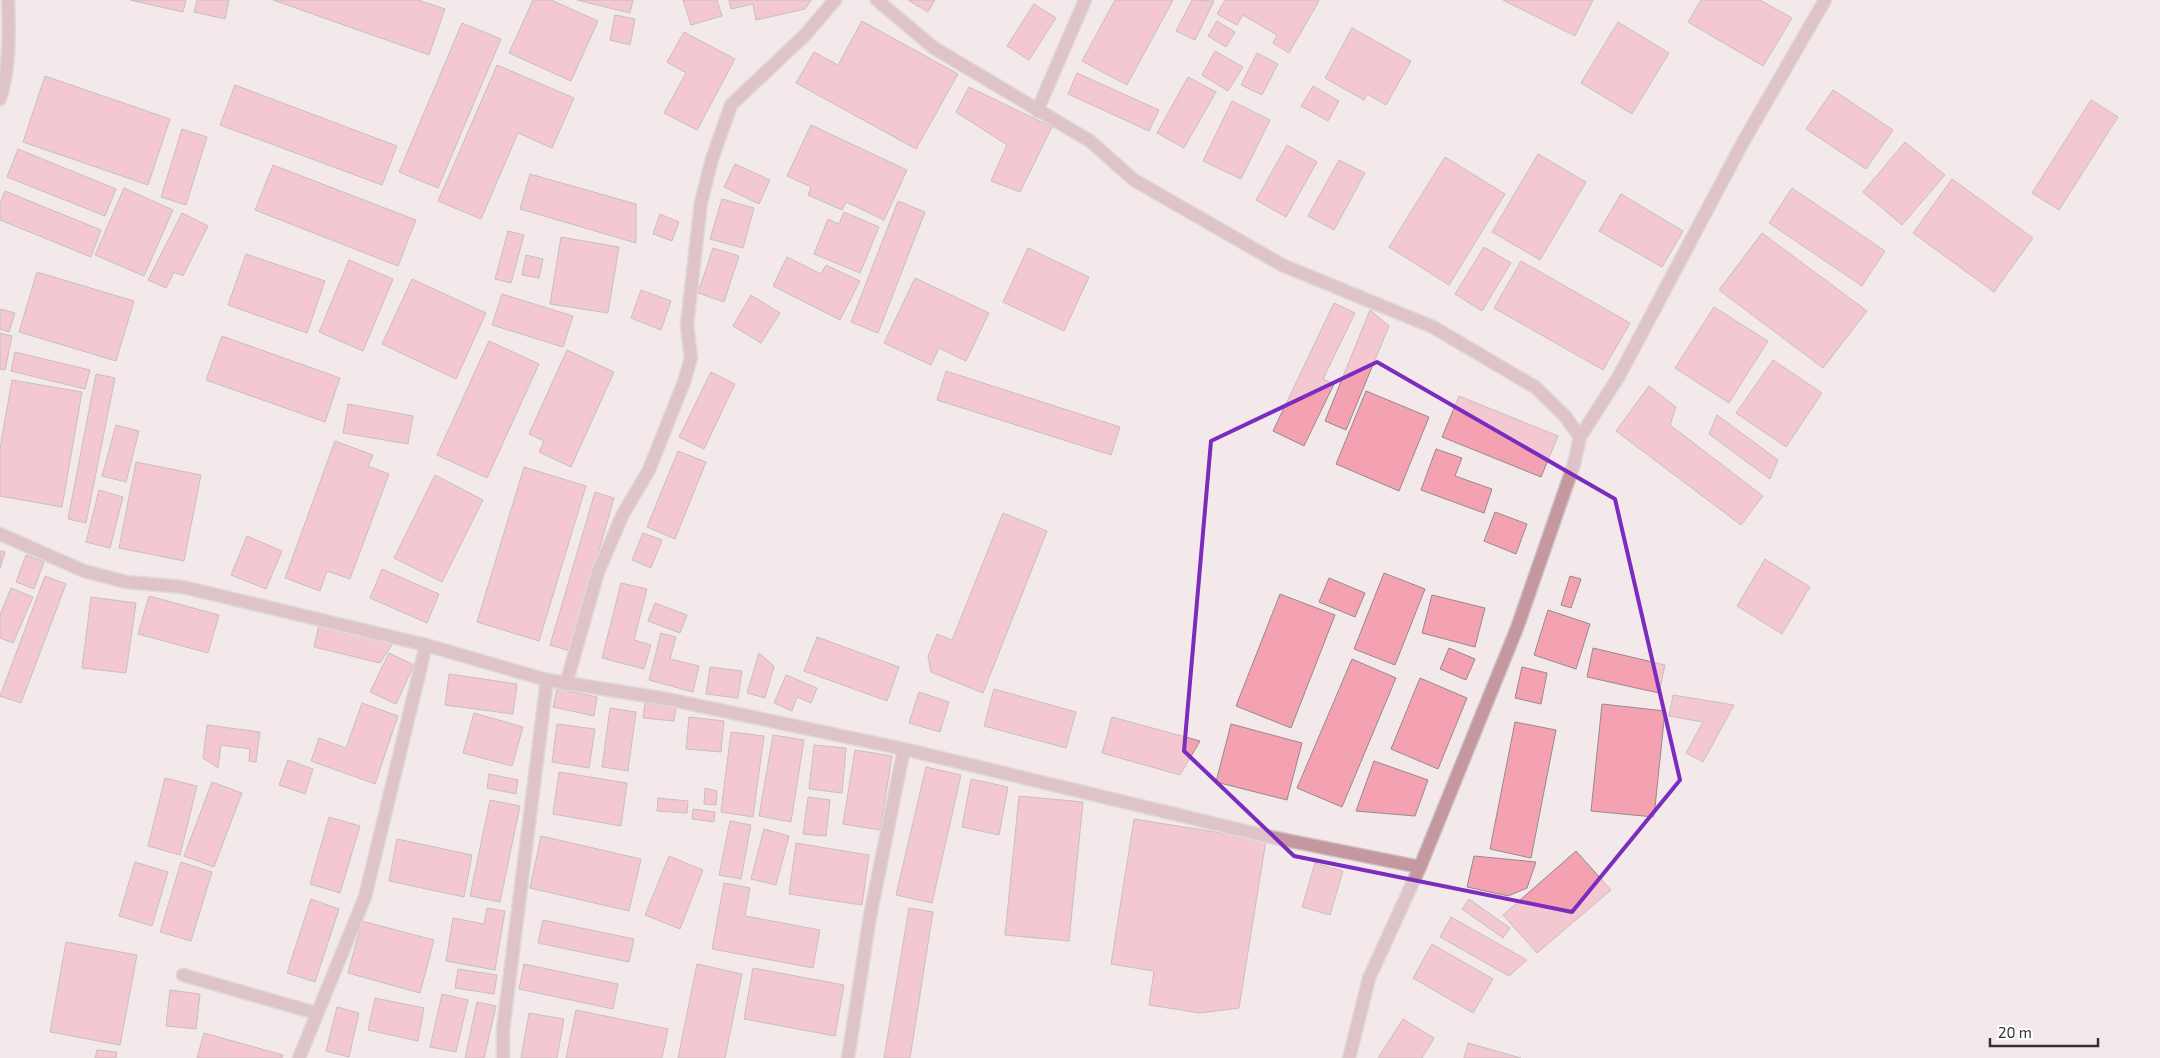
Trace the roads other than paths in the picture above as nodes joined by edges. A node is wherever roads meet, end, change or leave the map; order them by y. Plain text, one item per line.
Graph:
1 (8, 0) edge
2 (835, 0) edge
3 (877, 0) edge
4 (1085, 0) edge
5 (1825, 0) edge
6 (0, 99) edge
7 (1038, 111) junction
8 (1580, 437) junction
9 (0, 534) edge
10 (426, 645) junction
11 (547, 680) junction
12 (566, 684) junction
13 (904, 749) junction
14 (1420, 867) junction
15 (183, 975) dead end
16 (316, 1013) junction
17 (299, 1058) edge
18 (503, 1058) edge
19 (848, 1058) edge
20 (1349, 1058) edge

1 - 6 street
2 - 12 street
3 - 7 street
4 - 7 street
5 - 8 street
7 - 8 street
8 - 14 street
9 - 10 street
10 - 11 street
10 - 16 street
11 - 12 street
11 - 18 street
12 - 13 street
13 - 14 street
13 - 19 street
14 - 20 street
15 - 16 street
16 - 17 street

